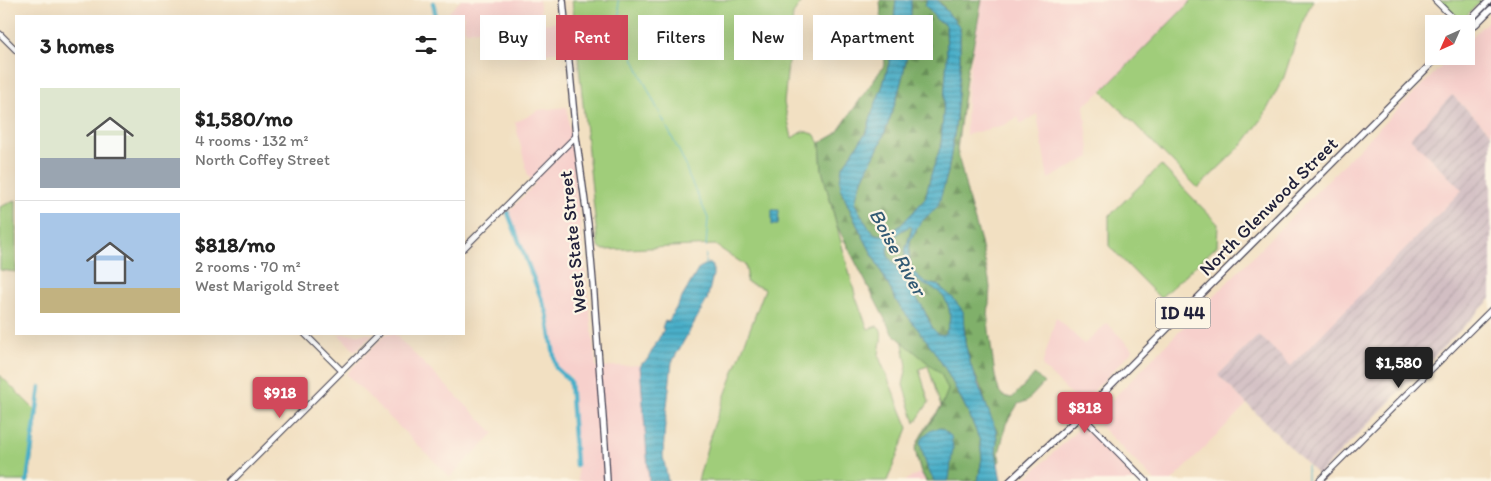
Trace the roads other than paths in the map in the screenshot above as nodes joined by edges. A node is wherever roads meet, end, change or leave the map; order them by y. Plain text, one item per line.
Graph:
1 (564, 0) edge
2 (1435, 0) edge
3 (1490, 0) edge
4 (1491, 9) edge
5 (1450, 15) edge
6 (1475, 15) edge
7 (1475, 25) edge
8 (0, 34) edge
9 (15, 49) edge
10 (1430, 65) edge
11 (576, 136) junction
12 (465, 247) edge
13 (1491, 310) edge
14 (306, 335) edge
15 (378, 335) edge
16 (342, 371) junction
17 (1080, 415) junction
18 (232, 481) edge
19 (607, 481) edge
20 (1010, 481) edge
21 (1146, 481) edge
22 (1319, 481) edge

1 - 11 main road, West State Street
2 - 5 street
3 - 6 main road
4 - 7 main road
8 - 9 street
10 - 17 main road, North Glenwood Street / ID 44
11 - 12 street
11 - 19 main road, West State Street
13 - 22 street
14 - 16 street
15 - 16 street
16 - 18 street
17 - 20 main road, North Glenwood Street / ID 44
17 - 21 street

